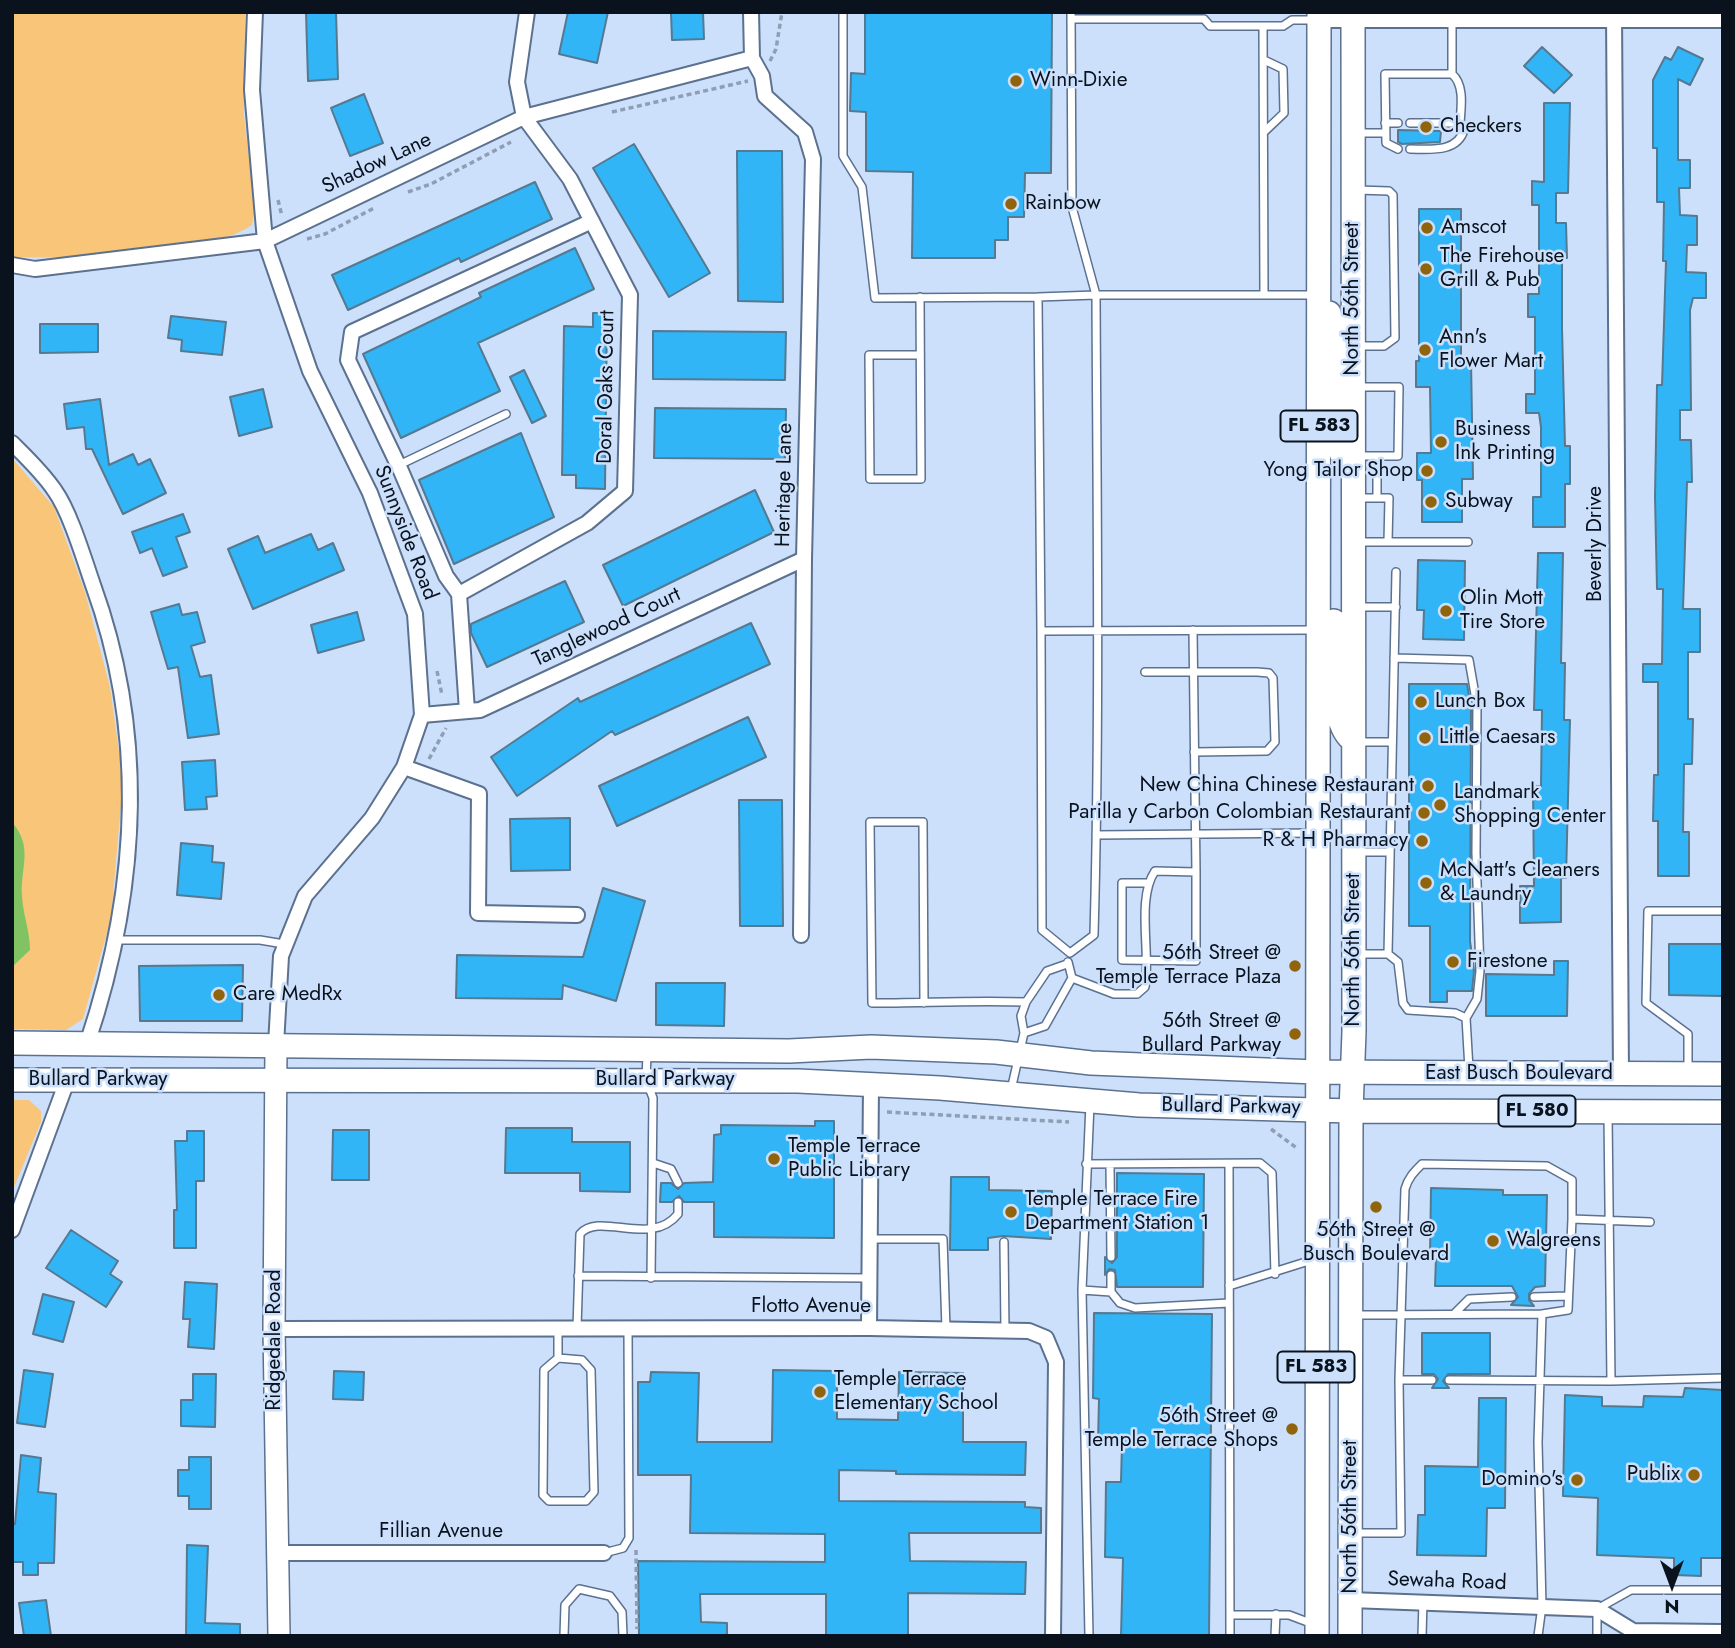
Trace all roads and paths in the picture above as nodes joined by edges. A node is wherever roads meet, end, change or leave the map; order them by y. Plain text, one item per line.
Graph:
1 (255, 12) edge
2 (527, 12) edge
3 (751, 12) edge
4 (843, 12) edge
5 (1285, 12) edge
6 (1178, 15) edge
7 (1206, 15) edge
8 (1614, 15) edge
9 (1071, 16) edge
10 (1319, 16) edge
11 (1452, 16) edge
12 (1353, 17) edge
13 (1292, 20) junction
14 (1723, 20) edge
15 (1263, 26) junction
16 (752, 58) junction
17 (1264, 60) junction
18 (1452, 74) junction
19 (524, 117) junction
20 (1384, 123) junction
21 (1398, 123) dead end
22 (1410, 123) dead end
23 (1460, 123) junction
24 (1264, 132) junction
25 (1353, 133) junction
26 (1384, 133) junction
27 (1398, 149) dead end
28 (1410, 149) dead end
29 (1353, 190) junction
30 (592, 221) junction
31 (265, 241) junction
32 (12, 265) edge
33 (1096, 295) junction
34 (1264, 295) junction
35 (1319, 295) junction
36 (919, 297) junction
37 (1038, 297) junction
38 (1353, 346) junction
39 (920, 355) junction
40 (1353, 387) junction
41 (506, 414) dead end
42 (12, 443) edge
43 (1353, 456) junction
44 (1377, 456) junction
45 (398, 465) junction
46 (1365, 498) junction
47 (1353, 542) junction
48 (1388, 542) junction
49 (1468, 542) dead end
50 (804, 559) junction
51 (1319, 571) junction
52 (1396, 572) dead end
53 (459, 594) junction
54 (1353, 607) junction
55 (1396, 607) junction
56 (1319, 630) junction
57 (1041, 631) junction
58 (1095, 631) junction
59 (1193, 631) junction
60 (1394, 658) junction
61 (438, 671) dead end
62 (1194, 671) junction
63 (1145, 672) dead end
64 (442, 695) dead end
65 (467, 711) junction
66 (422, 715) junction
67 (447, 726) dead end
68 (1353, 742) junction
69 (1391, 742) junction
70 (1194, 752) junction
71 (429, 759) dead end
72 (404, 767) junction
73 (1318, 833) junction
74 (1096, 835) junction
75 (1195, 835) junction
76 (1354, 852) junction
77 (1389, 852) junction
78 (1196, 872) junction
79 (1146, 883) junction
80 (1721, 911) edge
81 (578, 915) dead end
82 (801, 935) dead end
83 (114, 940) junction
84 (284, 944) junction
85 (1070, 953) junction
86 (1354, 954) junction
87 (1388, 954) junction
88 (1147, 961) junction
89 (1068, 964) junction
90 (1072, 978) junction
91 (1026, 1002) junction
92 (924, 1003) junction
93 (1466, 1018) junction
94 (12, 1043) edge
95 (1021, 1043) junction
96 (87, 1044) junction
97 (276, 1045) junction
98 (647, 1050) junction
99 (1316, 1072) junction
100 (1353, 1072) junction
101 (1469, 1073) junction
102 (1621, 1074) junction
103 (1688, 1074) junction
104 (1723, 1074) edge
105 (276, 1079) junction
106 (12, 1080) edge
107 (646, 1080) junction
108 (67, 1081) junction
109 (871, 1084) junction
110 (1010, 1095) junction
111 (1090, 1103) junction
112 (1317, 1109) junction
113 (1351, 1111) junction
114 (1607, 1111) junction
115 (887, 1112) dead end
116 (1723, 1112) edge
117 (1069, 1122) dead end
118 (1266, 1126) dead end
119 (1300, 1152) dead end
120 (653, 1163) junction
121 (1086, 1164) junction
122 (1229, 1164) junction
123 (1110, 1165) junction
124 (678, 1183) dead end
125 (678, 1202) dead end
126 (1573, 1219) junction
127 (1611, 1219) junction
128 (1650, 1222) dead end
129 (12, 1230) edge
130 (652, 1230) junction
131 (870, 1240) junction
132 (1004, 1242) dead end
133 (1111, 1257) dead end
134 (1316, 1259) junction
135 (1275, 1274) junction
136 (1111, 1275) dead end
137 (578, 1276) junction
138 (651, 1278) junction
139 (870, 1278) junction
140 (1229, 1286) junction
141 (1082, 1290) junction
142 (1111, 1292) junction
143 (1568, 1296) junction
144 (1511, 1297) dead end
145 (1534, 1297) dead end
146 (1229, 1303) junction
147 (1402, 1313) junction
148 (1454, 1314) junction
149 (1542, 1314) junction
150 (1352, 1315) junction
151 (558, 1328) junction
152 (577, 1328) junction
153 (628, 1328) junction
154 (869, 1328) junction
155 (274, 1329) junction
156 (946, 1330) junction
157 (1005, 1331) junction
158 (558, 1358) junction
159 (1723, 1378) edge
160 (1399, 1380) junction
161 (1432, 1380) dead end
162 (1449, 1380) dead end
163 (1542, 1381) junction
164 (1611, 1381) junction
165 (1317, 1432) junction
166 (1350, 1533) junction
167 (278, 1553) junction
168 (604, 1553) joint
169 (1723, 1590) edge
170 (1350, 1600) junction
171 (1423, 1601) junction
172 (1542, 1606) junction
173 (1597, 1609) junction
174 (1276, 1614) junction
175 (1230, 1615) junction
176 (1321, 1632) edge
177 (1723, 1632) edge
178 (1633, 1634) edge
179 (279, 1636) edge
180 (564, 1636) edge
181 (623, 1636) edge
182 (1053, 1636) edge
183 (1090, 1636) edge
184 (1230, 1636) edge
185 (1275, 1636) edge
186 (1350, 1636) edge
187 (1422, 1636) edge
188 (1538, 1636) edge
189 (1597, 1636) edge

1 - 31 street, Sunnyside Road
2 - 19 street
3 - 16 street, Heritage Lane
4 - 36 lane
5 - 13 lane
6 - 7 lane
6 - 9 lane
7 - 15 lane
8 - 11 street
8 - 14 street
8 - 102 street, Beverly Drive
9 - 33 lane
10 - 12 street
10 - 13 lane
10 - 35 main road, North 56th Street / FL 583
11 - 12 street
11 - 18 lane
12 - 25 main road, North 56th Street / FL 583
13 - 15 lane
15 - 17 lane
16 - 19 street, Shadow Lane
16 - 50 street, Heritage Lane
17 - 24 lane
17 - 24 lane
18 - 20 lane
18 - 23 lane
19 - 30 street, Doral Oaks Court
19 - 31 street, Shadow Lane
20 - 21 lane
20 - 26 lane
22 - 23 lane
23 - 28 lane
24 - 34 lane
25 - 26 lane
25 - 29 main road, North 56th Street / FL 583
26 - 27 lane
29 - 38 main road, North 56th Street / FL 583
29 - 38 lane
30 - 45 street
30 - 53 street, Doral Oaks Court
31 - 32 street, Shadow Lane
31 - 66 street, Sunnyside Road
33 - 34 lane
33 - 37 lane
33 - 58 lane
34 - 35 lane
35 - 43 main road
35 - 51 main road, North 56th Street / FL 583
36 - 37 lane
36 - 39 lane
37 - 57 lane
38 - 40 main road, North 56th Street / FL 583
39 - 39 lane
40 - 43 main road, North 56th Street / FL 583
40 - 44 lane
41 - 45 lane
42 - 83 street
43 - 44 lane
43 - 46 main road, North 56th Street / FL 583
44 - 46 lane
45 - 53 street
46 - 47 main road, North 56th Street / FL 583
46 - 48 lane
47 - 48 lane
47 - 54 main road, North 56th Street / FL 583
48 - 49 lane
50 - 65 street, Tanglewood Court
50 - 82 street, Heritage Lane
51 - 56 main road, North 56th Street / FL 583
51 - 68 main road
52 - 55 lane
53 - 65 street
54 - 55 lane
54 - 68 main road, North 56th Street / FL 583
55 - 60 lane
56 - 59 lane
56 - 73 main road, North 56th Street / FL 583
57 - 58 lane
57 - 85 lane
58 - 59 lane
58 - 74 lane
59 - 62 lane
60 - 69 lane
60 - 93 lane
61 - 64 path
62 - 63 lane
62 - 70 lane
62 - 70 lane
65 - 66 street, Tanglewood Court
66 - 72 street, Sunnyside Road
67 - 71 path
68 - 69 lane
68 - 76 main road, North 56th Street / FL 583
69 - 77 lane
70 - 75 lane
72 - 81 street
72 - 84 street, Sunnyside Road
73 - 75 lane
73 - 99 main road, North 56th Street / FL 583
74 - 75 lane
74 - 85 lane
75 - 78 lane
76 - 77 lane
76 - 86 main road, North 56th Street / FL 583
77 - 87 lane
78 - 79 lane
78 - 88 lane
79 - 88 lane
79 - 88 lane
80 - 103 lane
83 - 84 lane
83 - 96 street
84 - 97 street, Sunnyside Road
85 - 89 lane
86 - 87 lane
86 - 100 main road, North 56th Street / FL 583
87 - 93 lane
88 - 90 lane
89 - 90 lane
89 - 91 lane
90 - 95 lane
91 - 92 lane
91 - 95 lane
92 - 92 lane
93 - 101 lane
94 - 96 main road, Bullard Parkway
95 - 98 main road, Bullard Parkway
95 - 99 main road, Bullard Parkway
95 - 110 lane
96 - 97 main road, Bullard Parkway
97 - 98 main road, Bullard Parkway
97 - 105 street, Ridgedale Road
98 - 107 lane
99 - 100 main road, East Busch Boulevard / FL 580
99 - 112 main road, North 56th Street / FL 583
100 - 101 main road, East Busch Boulevard / FL 580
100 - 113 main road, North 56th Street / FL 583
101 - 102 main road, East Busch Boulevard / FL 580
102 - 103 main road, East Busch Boulevard / FL 580
103 - 104 main road, East Busch Boulevard / FL 580
105 - 107 main road, Bullard Parkway
105 - 108 main road, Bullard Parkway
105 - 155 street, Ridgedale Road
106 - 108 main road, Bullard Parkway
107 - 109 main road, Bullard Parkway
107 - 120 lane
108 - 129 street
109 - 110 main road, Bullard Parkway
109 - 131 street
110 - 111 main road, Bullard Parkway
111 - 112 main road, Bullard Parkway
111 - 121 lane
112 - 113 main road, East Busch Boulevard / FL 580
112 - 134 main road, North 56th Street / FL 583
113 - 114 main road, East Busch Boulevard / FL 580
113 - 150 main road, North 56th Street / FL 583
114 - 116 main road, East Busch Boulevard / FL 580
114 - 127 lane
115 - 117 path
118 - 119 path
120 - 124 lane
120 - 130 lane
121 - 123 lane
121 - 141 lane
122 - 123 lane
122 - 135 lane
122 - 140 lane
123 - 133 lane
125 - 130 lane
126 - 127 lane
126 - 143 lane
126 - 147 lane
127 - 128 lane
127 - 164 lane
130 - 137 lane
130 - 138 lane
131 - 139 street
131 - 156 lane
132 - 157 lane
134 - 135 lane
134 - 165 main road, North 56th Street / FL 583
135 - 140 lane
136 - 142 lane
137 - 138 lane
137 - 152 lane
138 - 139 lane
139 - 154 street
140 - 146 lane
141 - 142 lane
141 - 183 lane
142 - 146 lane
143 - 145 lane
143 - 149 lane
144 - 148 lane
146 - 175 lane
147 - 148 lane
147 - 150 lane
147 - 160 lane
148 - 149 lane
149 - 163 lane
150 - 166 main road, North 56th Street / FL 583
151 - 152 street, Flotto Avenue
151 - 155 street, Flotto Avenue
151 - 158 lane
152 - 153 street, Flotto Avenue
153 - 154 street, Flotto Avenue
153 - 168 lane
154 - 156 street, Flotto Avenue
155 - 167 street, Ridgedale Road
156 - 157 street, Flotto Avenue
157 - 182 street, Flotto Avenue
158 - 158 lane
159 - 164 lane
160 - 161 lane
160 - 166 lane
162 - 163 lane
163 - 164 lane
163 - 172 lane
165 - 170 main road
165 - 176 main road, North 56th Street / FL 583
166 - 170 main road, North 56th Street / FL 583
167 - 168 street, Fillian Avenue
167 - 179 street, Ridgedale Road
169 - 173 lane
170 - 171 street, Sewaha Road
170 - 186 main road, North 56th Street / FL 583
171 - 172 street, Sewaha Road
171 - 187 lane
172 - 173 street, Sewaha Road
172 - 188 lane
173 - 178 street
173 - 189 lane
174 - 175 lane
174 - 176 lane
174 - 185 lane
175 - 184 lane
177 - 178 street
180 - 181 lane

